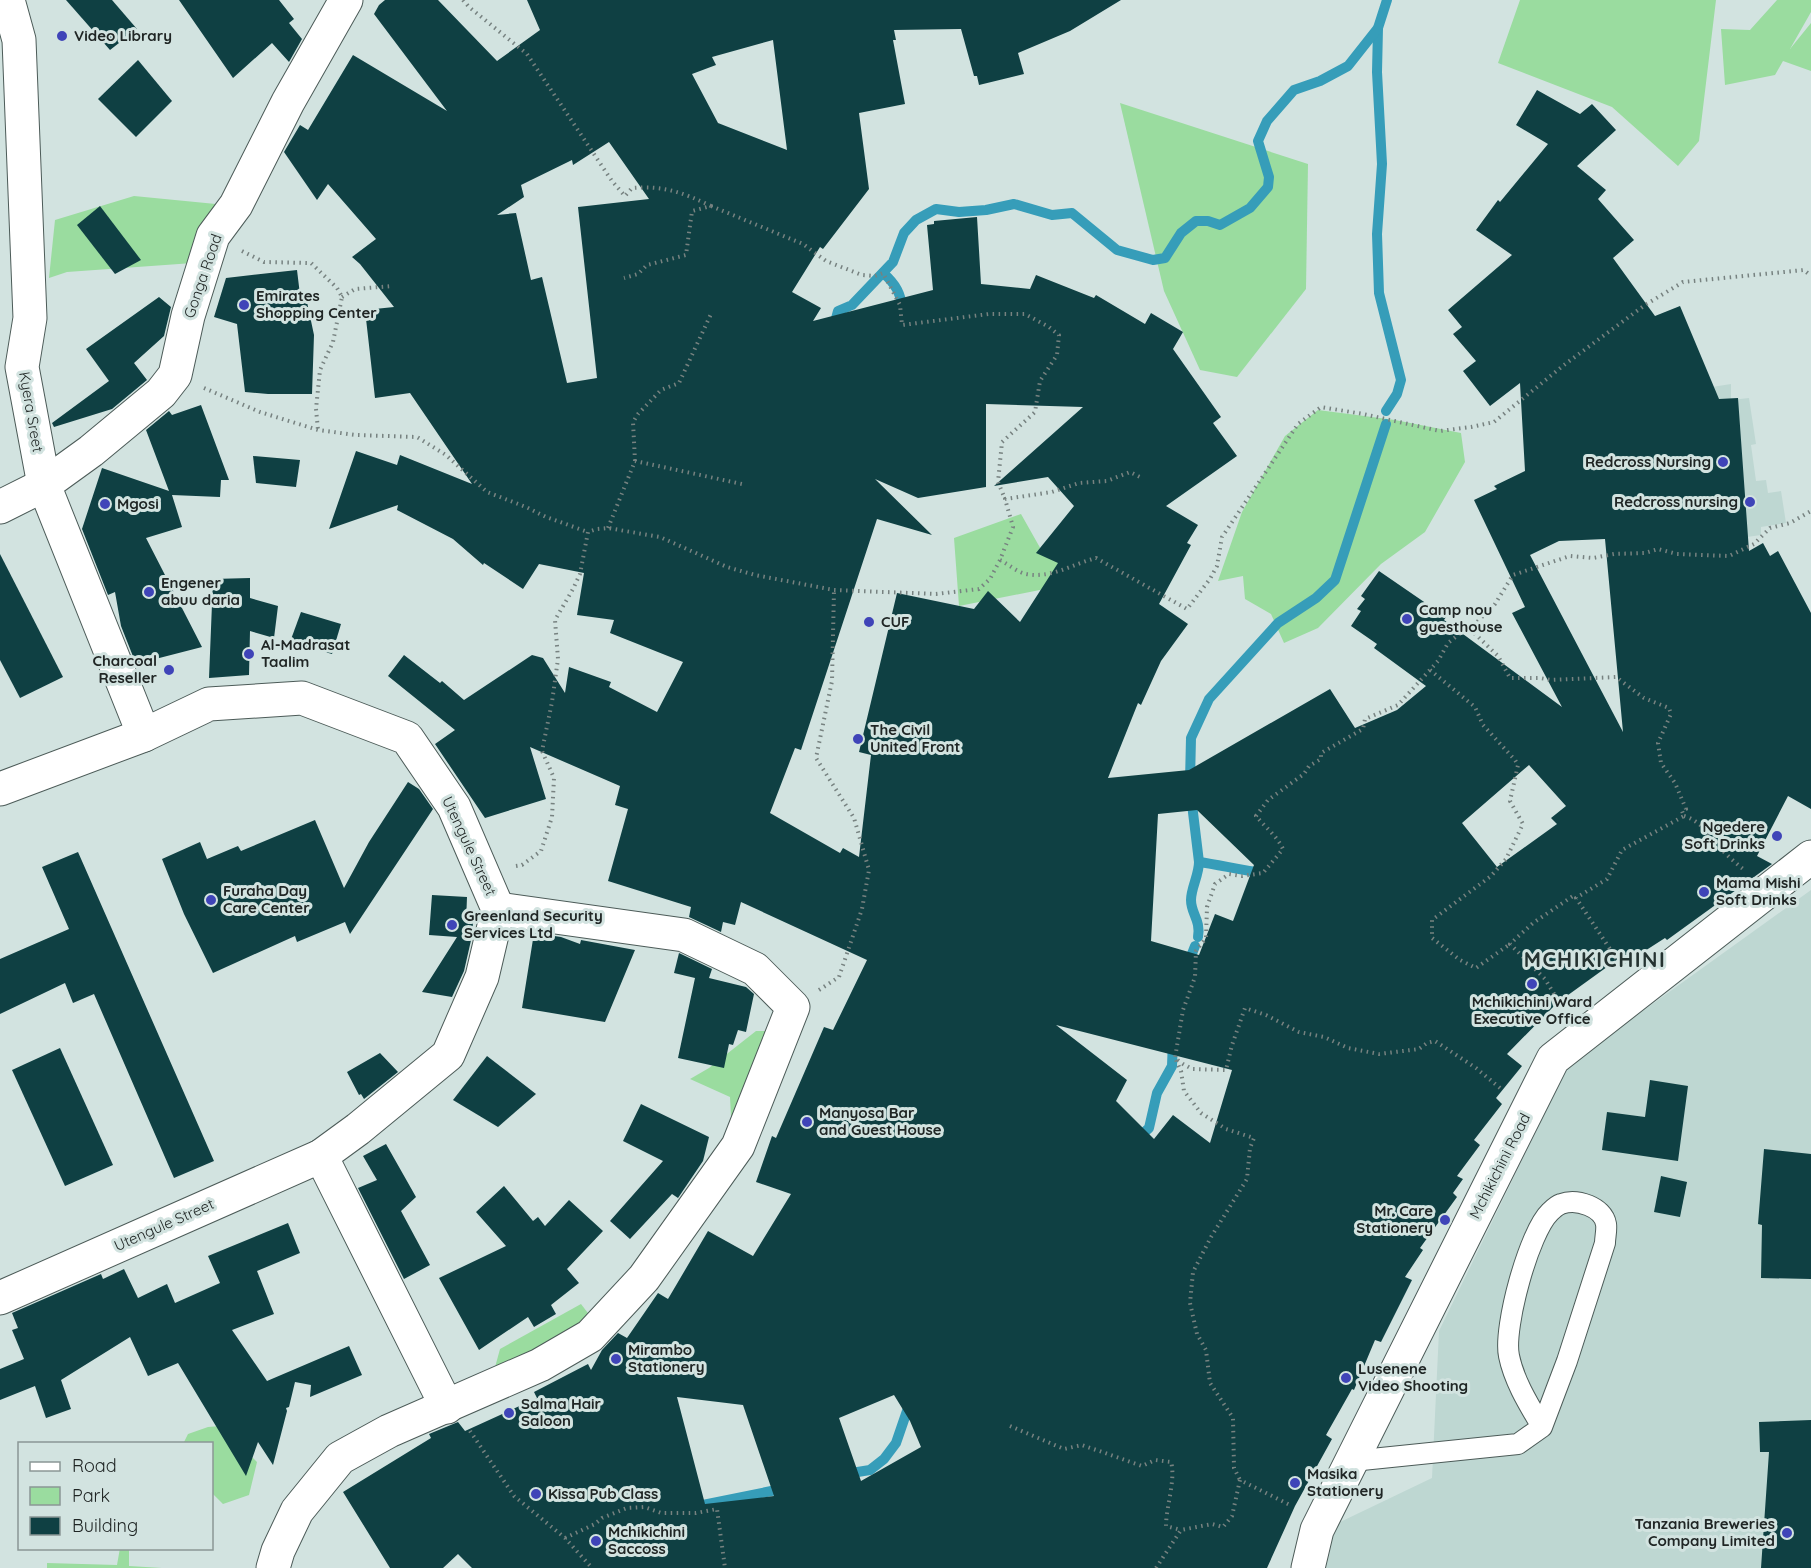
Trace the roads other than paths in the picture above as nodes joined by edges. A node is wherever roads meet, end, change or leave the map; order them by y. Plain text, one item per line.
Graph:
1 (8, 0) edge
2 (346, 0) edge
3 (44, 485) junction
4 (0, 507) edge
5 (144, 735) junction
6 (0, 789) edge
7 (1811, 857) edge
8 (498, 909) junction
9 (321, 1156) junction
10 (0, 1298) edge
11 (447, 1407) junction
12 (1542, 1427) junction
13 (1352, 1461) junction
14 (273, 1568) edge
15 (1308, 1568) edge

1 - 3 street, Kyera Sreet
2 - 3 street, Gonga Road
3 - 4 street, Gonga Road
3 - 5 street, Kyera Sreet
5 - 6 street, Utengule Street
5 - 8 street, Utengule Street
7 - 13 street, Mchikichini Road
8 - 9 street, Utengule Street
8 - 11 street
9 - 10 street, Utengule Street
9 - 11 street
11 - 14 street
12 - 12 lane
12 - 13 lane
13 - 15 street, Mchikichini Road

